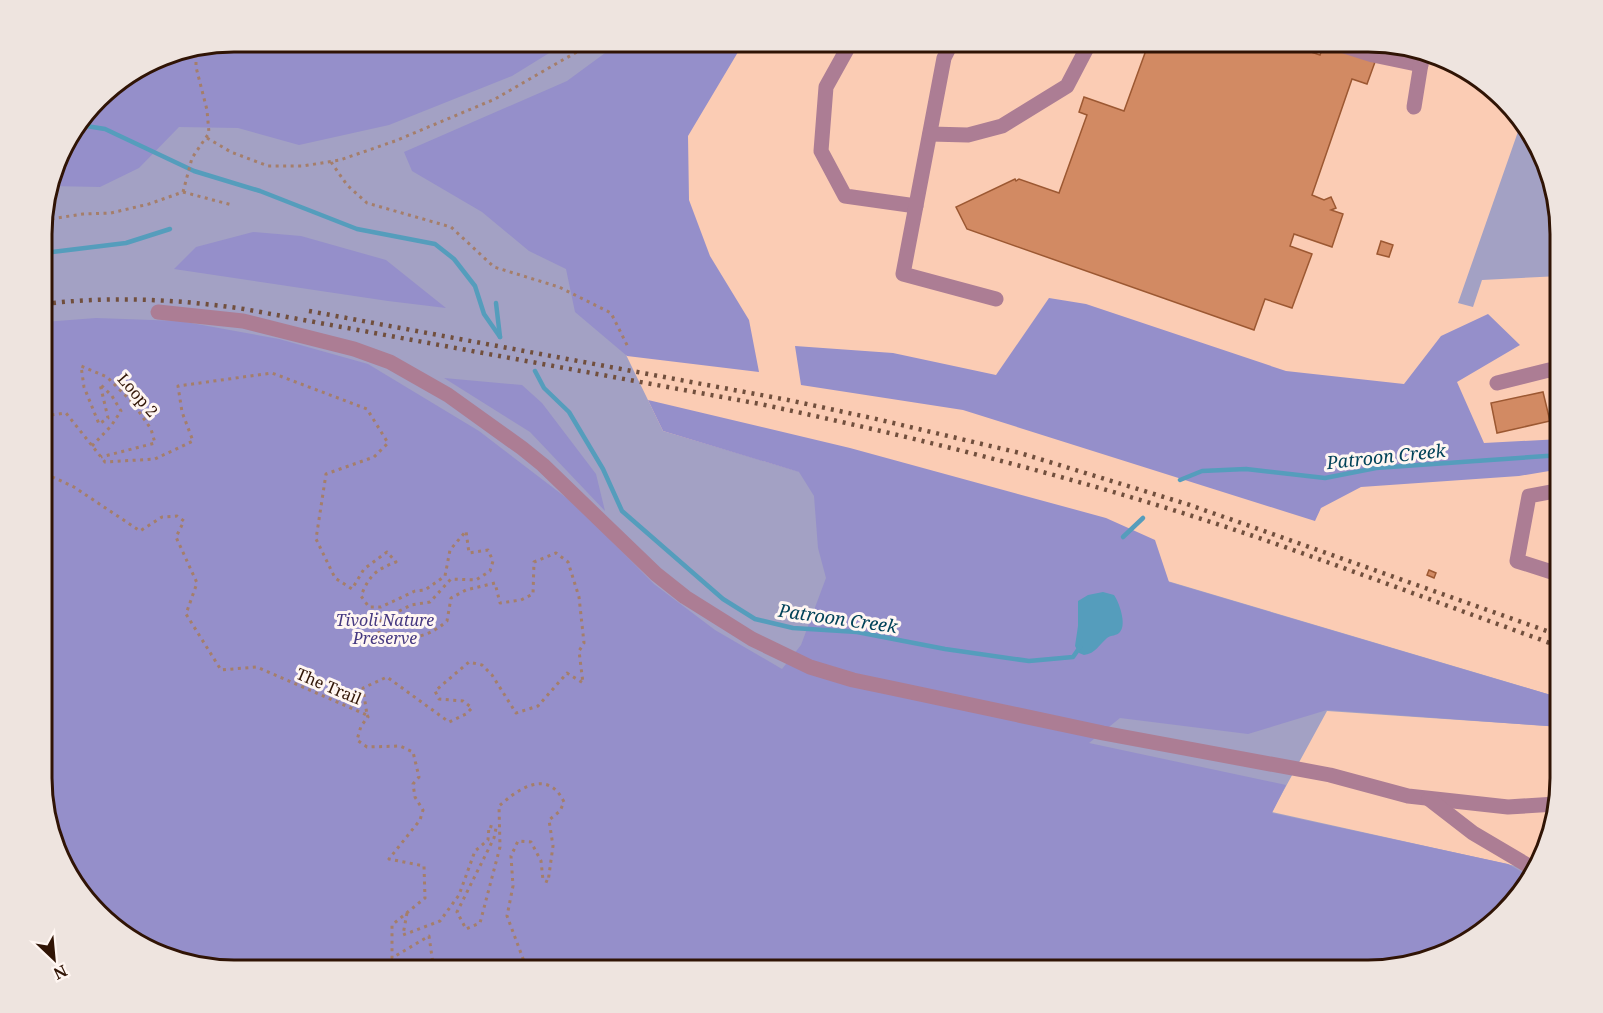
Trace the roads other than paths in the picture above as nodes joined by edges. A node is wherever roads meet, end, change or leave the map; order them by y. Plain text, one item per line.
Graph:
1 (846, 52) edge
2 (947, 52) edge
3 (1085, 52) edge
4 (1364, 52) edge
5 (1407, 57) edge
6 (1422, 61) edge
7 (1414, 107) dead end
8 (930, 134) junction
9 (916, 206) junction
10 (996, 299) dead end
11 (158, 312) dead end
12 (1550, 370) edge
13 (1497, 382) dead end
14 (1550, 492) edge
15 (1550, 571) edge
16 (1429, 800) junction
17 (1548, 804) edge
18 (1508, 807) junction
19 (1547, 813) edge
20 (1528, 866) edge

1 - 9 lane
2 - 8 lane
3 - 8 lane
4 - 5 lane
6 - 7 lane
8 - 9 lane
9 - 10 lane
11 - 16 lane
12 - 13 lane
14 - 15 lane
16 - 18 lane
16 - 20 lane
17 - 18 lane
18 - 19 lane

